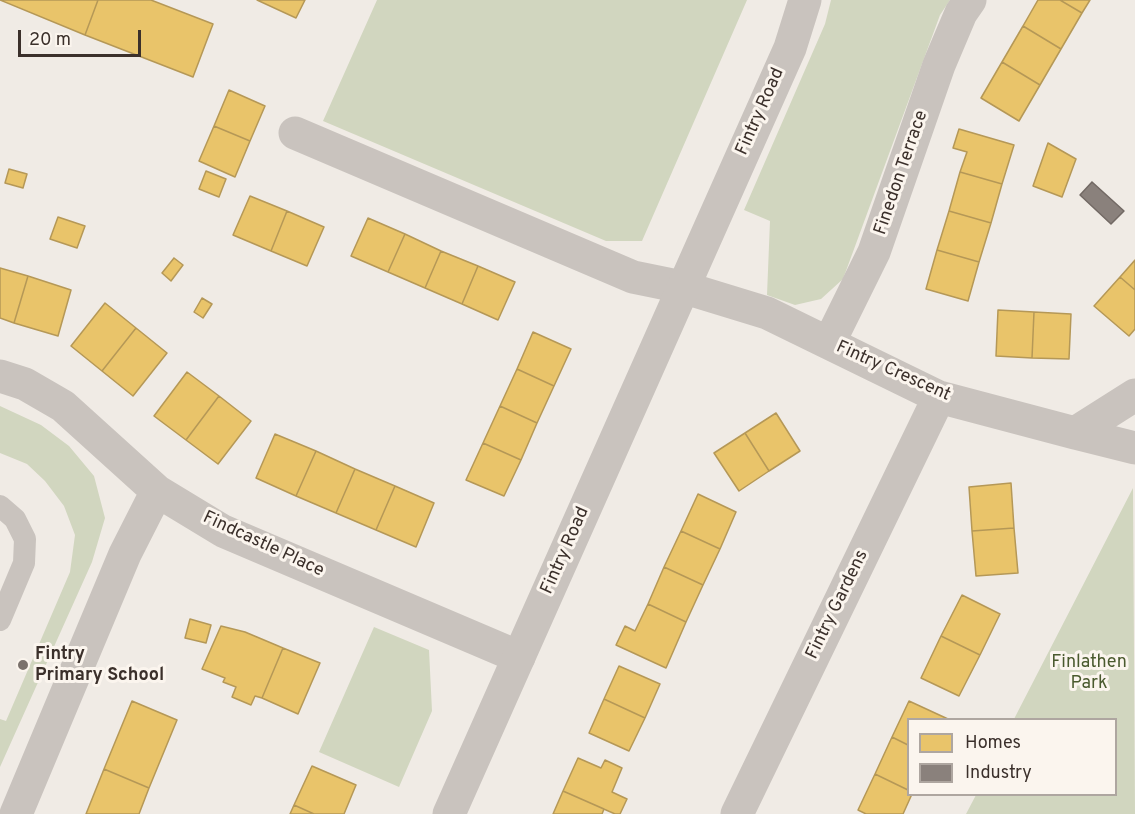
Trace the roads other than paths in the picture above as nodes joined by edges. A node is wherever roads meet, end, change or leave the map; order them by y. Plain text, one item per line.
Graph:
1 (805, 0) edge
2 (970, 0) edge
3 (295, 134) dead end
4 (682, 287) junction
5 (829, 343) junction
6 (0, 376) edge
7 (1135, 395) edge
8 (939, 397) junction
9 (1075, 433) junction
10 (1135, 448) edge
11 (157, 491) junction
12 (0, 507) edge
13 (0, 620) edge
14 (519, 657) junction
15 (16, 814) edge
16 (449, 814) edge
17 (737, 814) edge

1 - 4 street, Fintry Road
2 - 5 street, Finedon Terrace
3 - 4 street
4 - 5 street, Fintry Crescent
4 - 14 street, Fintry Road
5 - 8 street, Fintry Crescent
6 - 11 street, Findcastle Place
7 - 9 street
8 - 9 street, Fintry Crescent
8 - 17 street, Fintry Gardens
9 - 10 street, Fintry Crescent
11 - 14 street, Findcastle Place
11 - 15 street
12 - 13 lane
14 - 16 street, Fintry Road

